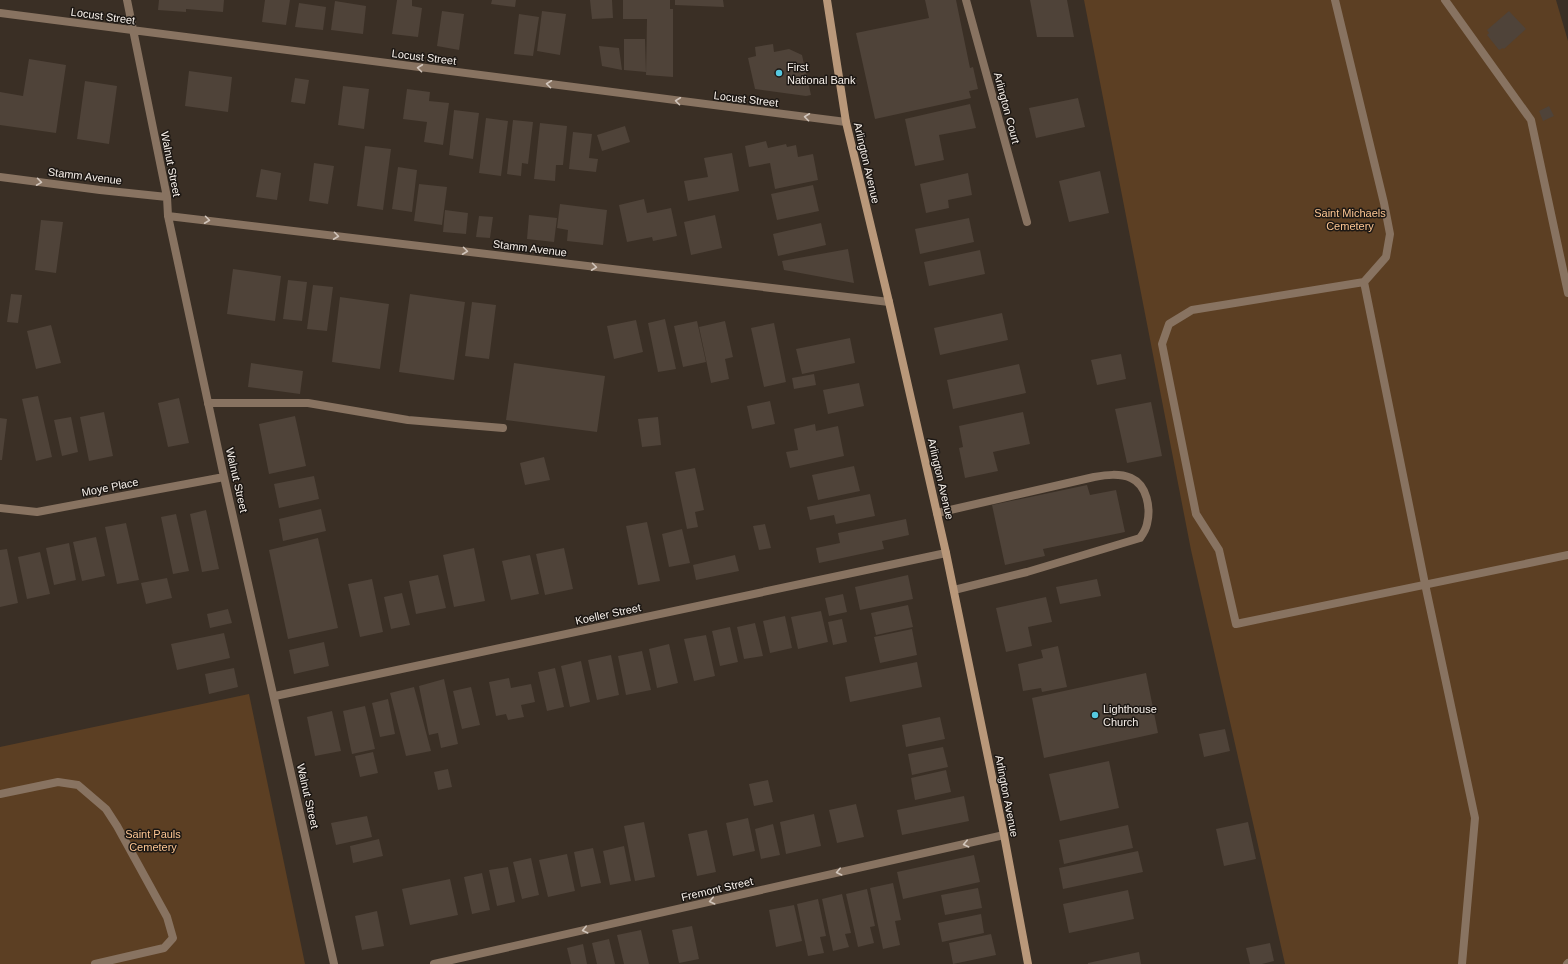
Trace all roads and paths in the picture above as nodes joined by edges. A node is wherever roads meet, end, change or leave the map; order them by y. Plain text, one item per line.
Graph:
1 (126, 0) edge
2 (827, 0) edge
3 (966, 0) edge
4 (1335, 0) edge
5 (1445, 0) edge
6 (0, 13) edge
7 (133, 31) junction
8 (846, 122) junction
9 (0, 177) edge
10 (167, 197) junction
11 (168, 216) junction
12 (1027, 222) dead end
13 (1364, 282) junction
14 (1568, 293) edge
15 (889, 302) junction
16 (208, 403) junction
17 (503, 428) dead end
18 (224, 477) junction
19 (0, 508) edge
20 (937, 513) junction
21 (946, 553) junction
22 (1568, 555) edge
23 (1425, 584) junction
24 (954, 590) junction
25 (274, 696) junction
26 (0, 794) edge
27 (1004, 835) junction
28 (95, 964) edge
29 (334, 964) edge
30 (434, 964) edge
31 (1028, 964) edge
32 (1462, 964) edge

1 - 7 street, Walnut Street
2 - 8 main road, Arlington Avenue
3 - 12 street, Arlington Court
4 - 13 street
5 - 14 street
6 - 7 street, Locust Street
8 -> 7 street, Locust Street
7 - 10 street, Walnut Street
8 - 15 main road, Arlington Avenue
9 -> 10 street, Stamm Avenue
10 - 11 street, Walnut Street
11 -> 15 street, Stamm Avenue
11 - 16 street, Walnut Street
13 - 23 street
13 - 23 street
15 - 20 main road, Arlington Avenue
16 - 17 street
16 - 18 street, Walnut Street
18 - 19 street, Moye Place
18 - 25 street, Walnut Street
20 - 21 main road, Arlington Avenue
20 - 24 street
21 - 24 main road, Arlington Avenue
21 - 25 street, Koeller Street
22 - 23 street
23 - 32 street
24 - 27 main road, Arlington Avenue
25 - 29 street, Walnut Street
26 - 28 street
27 -> 30 street, Fremont Street
27 - 31 main road, Arlington Avenue

